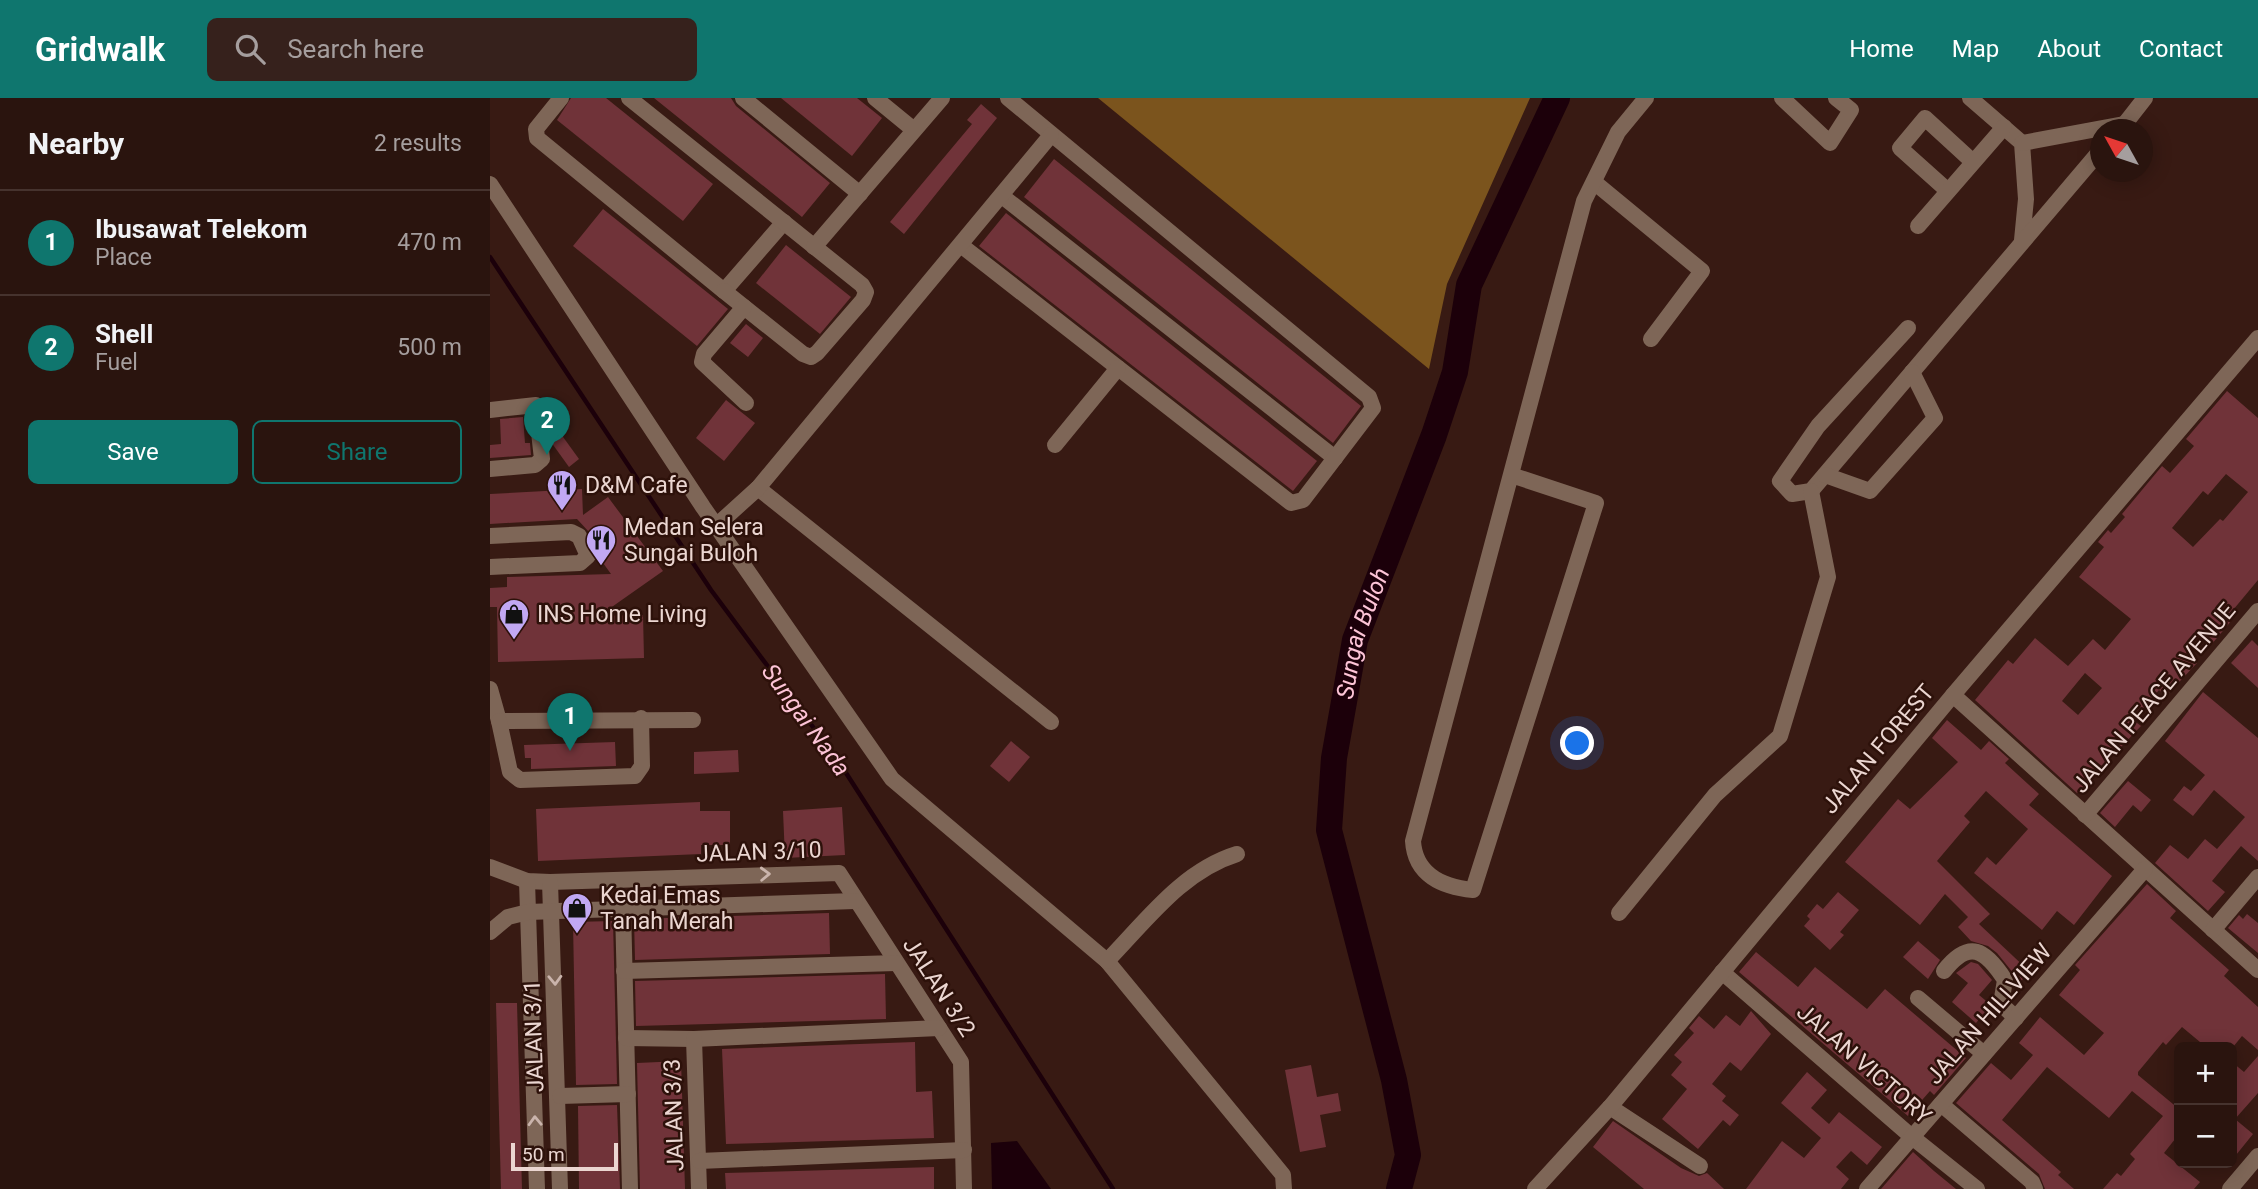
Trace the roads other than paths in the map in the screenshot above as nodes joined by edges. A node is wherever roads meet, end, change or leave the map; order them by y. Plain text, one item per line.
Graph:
1 (561, 98) edge
2 (629, 98) edge
3 (743, 98) edge
4 (875, 98) edge
5 (942, 98) edge
6 (1008, 98) edge
7 (1646, 98) edge
8 (1782, 98) edge
9 (1836, 98) edge
10 (1970, 98) edge
11 (2145, 98) edge
12 (2128, 119) edge
13 (2004, 127) junction
14 (914, 130) junction
15 (2090, 132) edge
16 (1051, 135) junction
17 (2022, 143) junction
18 (1973, 162) junction
19 (2090, 163) edge
20 (1594, 182) junction
21 (490, 184) edge
22 (1948, 191) junction
23 (860, 194) junction
24 (1002, 196) junction
25 (784, 222) junction
26 (1918, 226) dead end
27 (2022, 240) junction
28 (962, 246) junction
29 (814, 247) junction
30 (724, 291) junction
31 (744, 307) junction
32 (1908, 328) dead end
33 (2258, 338) edge
34 (1651, 339) dead end
35 (1118, 368) junction
36 (1912, 372) junction
37 (746, 403) dead end
38 (490, 410) edge
39 (1055, 445) dead end
40 (1335, 458) junction
41 (490, 469) edge
42 (1511, 475) junction
43 (1825, 475) junction
44 (758, 488) junction
45 (1811, 491) junction
46 (716, 526) junction
47 (490, 536) edge
48 (490, 566) edge
49 (2258, 611) edge
50 (490, 689) edge
51 (1953, 695) junction
52 (641, 718) junction
53 (693, 720) dead end
54 (499, 721) junction
55 (1051, 722) dead end
56 (2085, 814) junction
57 (1237, 854) dead end
58 (490, 867) edge
59 (2145, 869) junction
60 (2258, 877) edge
61 (527, 881) junction
62 (550, 882) junction
63 (855, 901) junction
64 (623, 909) junction
65 (528, 912) junction
66 (552, 912) junction
67 (1619, 913) dead end
68 (2213, 930) junction
69 (490, 932) edge
70 (1107, 961) junction
71 (896, 963) junction
72 (2258, 970) edge
73 (624, 971) junction
74 (1944, 971) dead end
75 (1723, 972) junction
76 (1918, 998) dead end
77 (2016, 1018) junction
78 (939, 1028) junction
79 (626, 1038) junction
80 (694, 1039) junction
81 (1984, 1055) junction
82 (628, 1094) junction
83 (560, 1096) junction
84 (1941, 1104) junction
85 (1611, 1107) junction
86 (1913, 1137) junction
87 (964, 1150) junction
88 (2258, 1156) edge
89 (699, 1161) junction
90 (1700, 1166) dead end
91 (537, 1189) edge
92 (561, 1189) edge
93 (630, 1189) edge
94 (699, 1189) edge
95 (964, 1189) edge
96 (1284, 1189) edge
97 (1535, 1189) edge
98 (1867, 1189) edge
99 (1978, 1189) edge
100 (2035, 1189) edge
101 (2230, 1189) edge

1 - 30 street
2 - 25 street
3 - 23 street
4 - 14 street
5 - 14 street
6 - 16 street
7 - 20 street
8 - 9 street
10 - 13 street
11 - 12 street
13 - 17 street
13 - 18 street
14 - 23 street
15 - 17 street
16 - 24 street
16 - 40 street
17 - 27 street
18 - 22 street
18 - 22 street
19 - 27 street
20 - 34 street
20 - 42 street
21 - 46 street
22 - 26 street
23 - 29 street
24 - 28 street
24 - 40 street
25 - 29 street
25 - 30 street
27 - 36 street
28 - 35 street
28 - 44 street
29 - 31 street
30 - 31 street
31 - 37 street
32 - 45 street
33 - 51 street, JALAN FOREST
35 - 39 street
35 - 40 street
36 - 43 street
36 - 43 street
38 - 41 street
42 - 42 street
43 - 45 street
44 - 46 street
44 - 55 street
45 - 67 street
46 - 70 street
47 - 48 street
49 - 56 street, JALAN PEACE AVENUE
50 - 54 street
51 - 56 street
51 - 75 street, JALAN FOREST
52 - 53 street
52 - 54 street
52 - 54 street
56 - 59 street
57 - 70 street
58 - 61 street, JALAN 3/10
59 - 68 street
59 - 77 street, JALAN HILLVIEW
60 - 68 street
61 - 62 street, JALAN 3/10
61 - 65 street, JALAN 3/1
62 -> 63 street, JALAN 3/10
62 - 66 street, JALAN 3/1
63 - 64 street
63 - 71 street, JALAN 3/2
64 - 66 street
64 - 73 street
65 - 66 street
65 - 69 street
91 -> 65 street, JALAN 3/1
66 -> 83 street, JALAN 3/1
68 - 72 street
70 - 96 street
71 - 73 street
71 - 78 street, JALAN 3/2
73 - 79 street
74 - 77 street
75 - 85 street, JALAN FOREST
75 - 86 street, JALAN VICTORY
76 - 81 street
77 - 81 street, JALAN HILLVIEW
78 - 80 street
78 - 87 street, JALAN 3/2
79 - 80 street
79 - 82 street
80 - 89 street, JALAN 3/3
81 - 84 street, JALAN HILLVIEW
82 - 83 street
82 - 93 street
83 - 92 street, JALAN 3/1
84 - 86 street, JALAN HILLVIEW
84 - 100 street
85 - 90 street
85 - 97 street, JALAN FOREST
86 - 98 street, JALAN HILLVIEW
86 - 99 street, JALAN VICTORY
87 - 89 street
87 - 95 street, JALAN 3/2
88 - 101 street
89 - 94 street, JALAN 3/3

